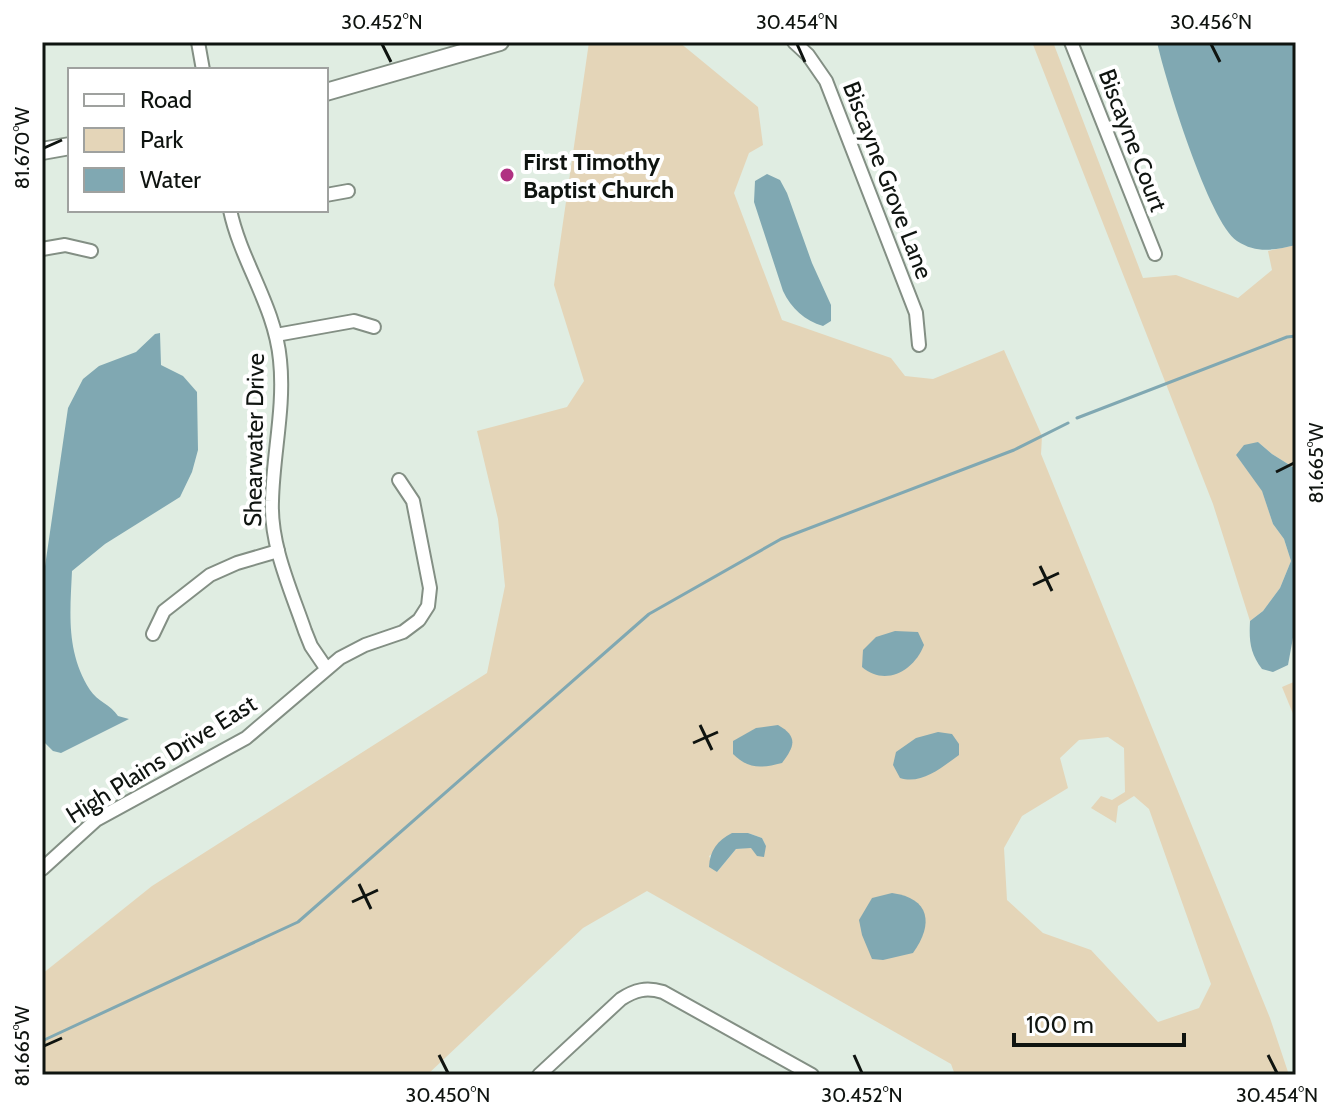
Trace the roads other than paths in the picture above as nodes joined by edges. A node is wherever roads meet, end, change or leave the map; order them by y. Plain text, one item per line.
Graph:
1 (198, 42) edge
2 (500, 42) edge
3 (794, 42) edge
4 (1071, 42) edge
5 (203, 68) edge
6 (328, 91) edge
7 (68, 146) edge
8 (42, 151) edge
9 (348, 191) dead end
10 (328, 195) edge
11 (230, 212) edge
12 (42, 249) edge
13 (91, 251) dead end
14 (1155, 254) dead end
15 (374, 327) dead end
16 (276, 335) junction
17 (919, 345) dead end
18 (399, 480) dead end
19 (278, 551) junction
20 (153, 634) dead end
21 (326, 668) junction
22 (44, 863) edge
23 (539, 1075) edge
24 (812, 1075) edge

1 - 5 street
2 - 6 street
3 - 17 street, Biscayne Grove Lane
4 - 14 street, Biscayne Court
7 - 8 street
9 - 10 street
11 - 16 street, Shearwater Drive
12 - 13 street
15 - 16 street
16 - 19 street, Shearwater Drive
18 - 21 street, High Plains Drive East
19 - 20 street
19 - 21 street, Shearwater Drive
21 - 22 street, High Plains Drive East
23 - 24 street

